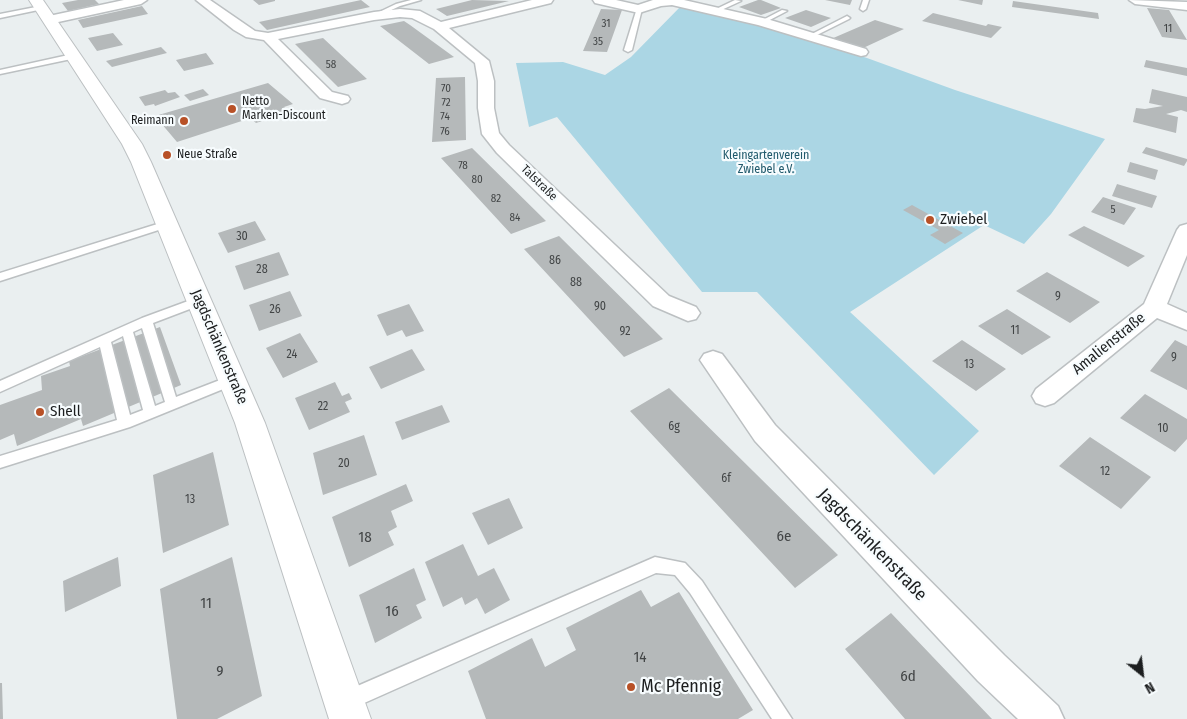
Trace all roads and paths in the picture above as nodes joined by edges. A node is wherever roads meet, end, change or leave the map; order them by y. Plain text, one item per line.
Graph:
1 (141, 0) edge
2 (202, 0) edge
3 (418, 0) edge
4 (547, 0) edge
5 (599, 0) edge
6 (866, 0) edge
7 (1135, 0) edge
8 (738, 1) edge
9 (1187, 6) edge
10 (42, 9) edge
11 (639, 9) junction
12 (863, 9) dead end
13 (715, 11) junction
14 (784, 12) dead end
15 (0, 16) edge
16 (374, 16) junction
17 (847, 18) dead end
18 (762, 22) junction
19 (439, 26) junction
20 (811, 36) junction
21 (268, 37) junction
22 (628, 50) dead end
23 (861, 52) dead end
24 (73, 56) junction
25 (0, 72) edge
26 (342, 99) dead end
27 (167, 224) junction
28 (1187, 230) edge
29 (0, 278) edge
30 (199, 301) junction
31 (1154, 308) junction
32 (688, 313) dead end
33 (146, 321) junction
34 (1187, 322) edge
35 (127, 330) junction
36 (105, 340) junction
37 (713, 360) dead end
38 (233, 380) junction
39 (0, 387) edge
40 (1045, 396) dead end
41 (172, 404) junction
42 (150, 413) junction
43 (125, 423) junction
44 (0, 462) edge
45 (347, 710) edge
46 (783, 719) edge
47 (1045, 719) edge

1 - 10 street
2 - 21 street, Talstraße
3 - 16 lane, Talstraße
4 - 19 street
5 - 11 street
6 - 12 lane
7 - 9 street
8 - 13 lane
10 - 15 lane
10 - 24 main road, Jagdschänkenstraße
11 - 13 street
11 - 22 lane
13 - 18 street
14 - 18 lane
16 - 19 street, Talstraße
16 - 21 street, Talstraße
17 - 20 lane
18 - 20 street
19 - 32 street, Talstraße
20 - 23 street
21 - 26 street, Talstraße
24 - 25 lane
24 - 27 main road, Jagdschänkenstraße
27 - 29 lane
27 - 30 main road, Jagdschänkenstraße
28 - 31 street, Amalienstraße
30 - 33 lane
30 - 38 main road, Jagdschänkenstraße
31 - 34 street
31 - 40 street, Amalienstraße
33 - 35 lane
33 - 41 lane
35 - 36 lane
35 - 42 lane
36 - 39 lane
36 - 43 lane
37 - 47 street, Jagdschänkenstraße
38 - 41 lane
38 - 45 main road, Jagdschänkenstraße
41 - 42 lane
42 - 43 lane
43 - 44 lane
45 - 46 lane

